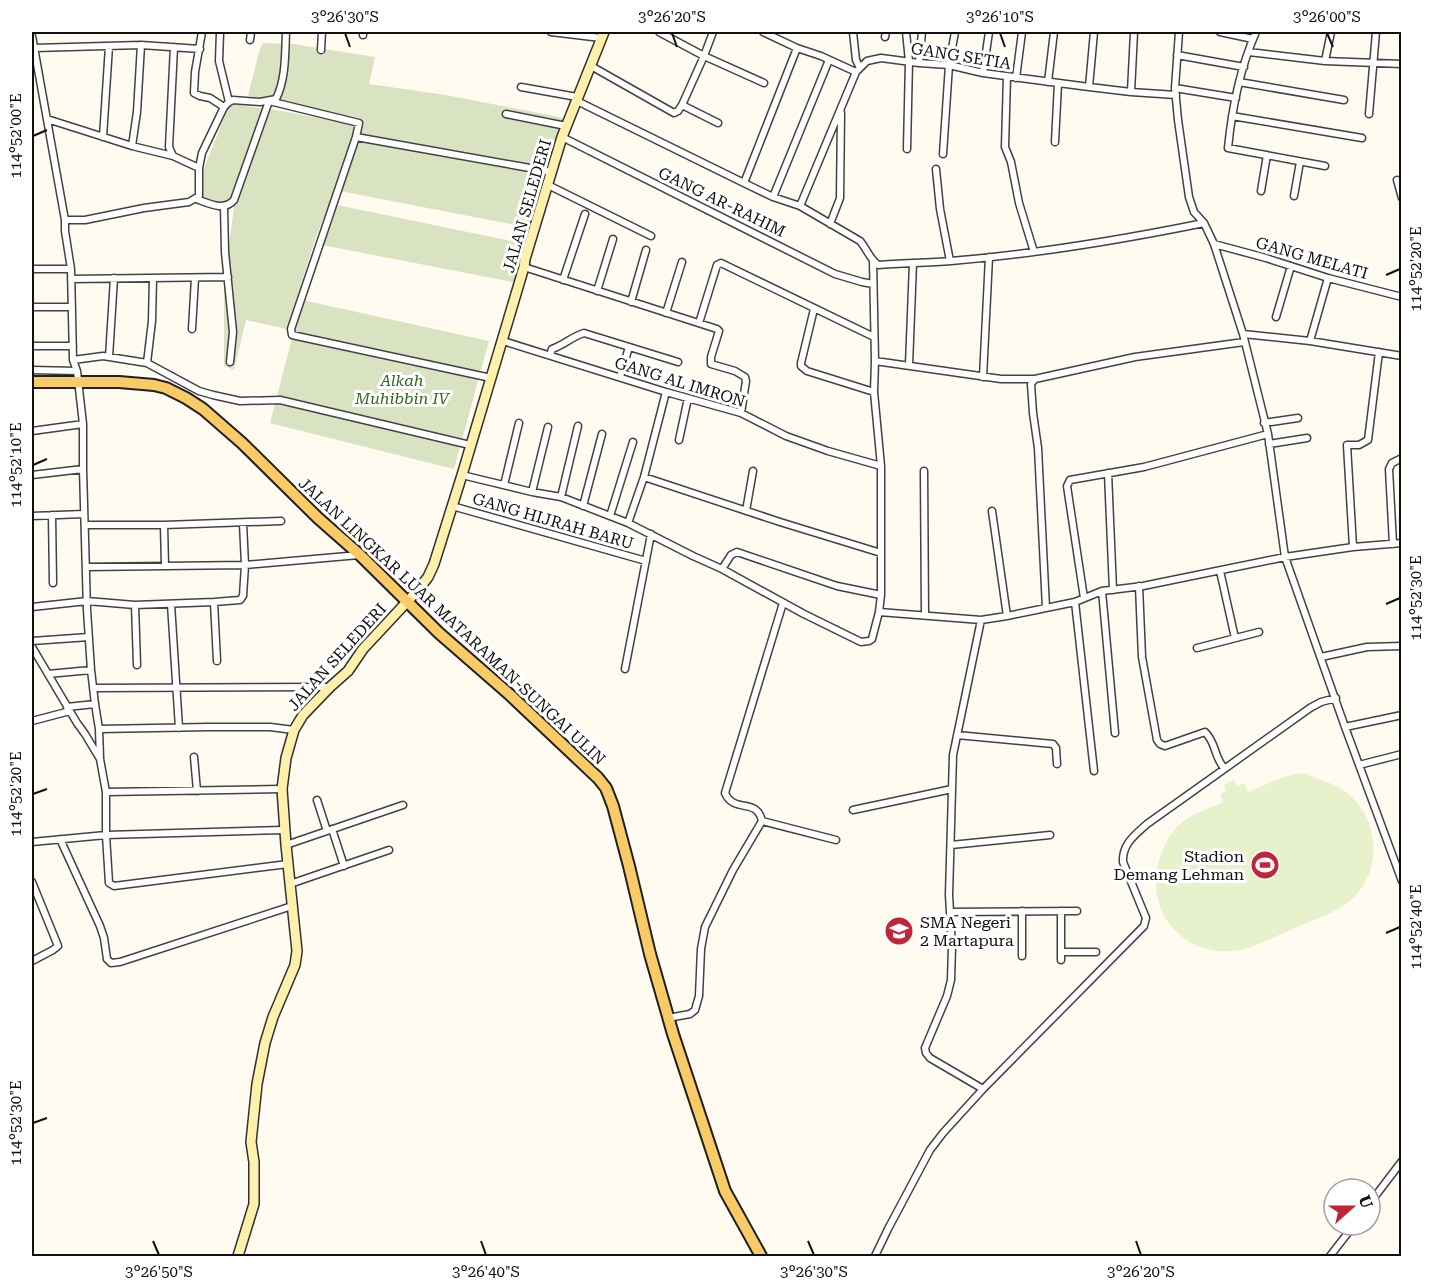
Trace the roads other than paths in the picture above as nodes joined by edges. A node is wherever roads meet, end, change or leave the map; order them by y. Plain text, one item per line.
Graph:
1 (202, 32) edge
2 (220, 32) edge
3 (251, 32) edge
4 (286, 32) edge
5 (322, 32) edge
6 (551, 32) edge
7 (659, 32) edge
8 (713, 32) edge
9 (763, 32) edge
10 (853, 32) edge
11 (906, 32) edge
12 (922, 32) edge
13 (955, 32) edge
14 (989, 32) edge
15 (1022, 32) edge
16 (1054, 32) edge
17 (1094, 32) edge
18 (1134, 32) edge
19 (1179, 32) edge
20 (1220, 32) edge
21 (1256, 32) edge
22 (1331, 32) edge
23 (1376, 32) edge
24 (603, 34) edge
25 (32, 36) edge
26 (1253, 39) junction
27 (250, 40) dead end
28 (141, 45) junction
29 (109, 46) junction
30 (174, 47) junction
31 (34, 48) junction
32 (797, 48) junction
33 (200, 49) junction
34 (321, 50) dead end
35 (1249, 52) junction
36 (1177, 55) junction
37 (704, 56) junction
38 (829, 60) junction
39 (1325, 61) junction
40 (909, 62) junction
41 (1373, 62) junction
42 (919, 63) junction
43 (1401, 64) edge
44 (949, 65) junction
45 (591, 66) junction
46 (1244, 67) junction
47 (858, 69) junction
48 (983, 73) junction
49 (1007, 76) junction
50 (1016, 78) junction
51 (764, 82) dead end
52 (1048, 82) junction
53 (1239, 82) junction
54 (1058, 83) junction
55 (521, 87) dead end
56 (1089, 87) junction
57 (1175, 91) junction
58 (1131, 92) junction
59 (1236, 98) junction
60 (577, 99) junction
61 (1344, 100) dead end
62 (269, 101) junction
63 (227, 104) junction
64 (681, 105) junction
65 (841, 108) junction
66 (506, 114) dead end
67 (1369, 114) dead end
68 (1232, 116) junction
69 (47, 119) junction
70 (718, 123) dead end
71 (566, 126) junction
72 (103, 137) junction
73 (356, 137) junction
74 (562, 137) junction
75 (1362, 138) dead end
76 (1055, 142) dead end
77 (132, 146) junction
78 (907, 149) dead end
79 (943, 154) dead end
80 (1267, 155) junction
81 (173, 156) junction
82 (1300, 162) junction
83 (1325, 166) dead end
84 (199, 168) junction
85 (936, 169) dead end
86 (552, 172) junction
87 (1397, 180) dead end
88 (744, 183) junction
89 (548, 185) junction
90 (1261, 191) dead end
91 (1294, 196) dead end
92 (773, 197) junction
93 (1401, 198) edge
94 (196, 199) junction
95 (224, 206) junction
96 (800, 206) junction
97 (585, 214) dead end
98 (65, 220) junction
99 (1204, 222) junction
100 (830, 224) junction
101 (651, 236) dead end
102 (613, 239) dead end
103 (1214, 244) junction
104 (646, 250) dead end
105 (1034, 252) junction
106 (989, 257) junction
107 (873, 261) junction
108 (950, 261) junction
109 (682, 262) dead end
110 (913, 263) junction
111 (1292, 266) junction
112 (524, 267) junction
113 (71, 269) junction
114 (32, 270) edge
115 (114, 278) junction
116 (153, 278) junction
117 (195, 278) junction
118 (228, 278) junction
119 (1328, 278) junction
120 (71, 279) junction
121 (563, 280) junction
122 (873, 284) junction
123 (597, 291) junction
124 (1401, 297) edge
125 (631, 302) junction
126 (32, 307) edge
127 (72, 307) junction
128 (814, 309) junction
129 (666, 313) junction
130 (1276, 317) dead end
131 (699, 323) junction
132 (192, 329) dead end
133 (1243, 334) junction
134 (874, 337) junction
135 (503, 341) junction
136 (1310, 341) junction
137 (1244, 342) junction
138 (32, 346) edge
139 (73, 346) junction
140 (628, 346) junction
141 (1379, 352) junction
142 (550, 355) junction
143 (1401, 356) edge
144 (109, 357) junction
145 (73, 360) junction
146 (874, 361) junction
147 (230, 362) dead end
148 (678, 362) dead end
149 (147, 363) junction
150 (909, 365) junction
151 (32, 370) edge
152 (77, 376) junction
153 (620, 377) junction
154 (983, 377) junction
155 (491, 378) junction
156 (1035, 379) junction
157 (32, 382) edge
158 (666, 392) junction
159 (874, 392) junction
160 (688, 398) junction
161 (741, 413) junction
162 (1298, 418) dead end
163 (519, 423) dead end
164 (1264, 423) junction
165 (83, 424) junction
166 (578, 426) dead end
167 (548, 427) dead end
168 (32, 431) edge
169 (602, 434) dead end
170 (1268, 434) junction
171 (1308, 438) dead end
172 (679, 440) dead end
173 (633, 442) dead end
174 (1269, 444) junction
175 (470, 445) junction
176 (1401, 458) edge
177 (881, 466) junction
178 (83, 469) junction
179 (753, 471) dead end
180 (924, 471) dead end
181 (1108, 473) junction
182 (32, 475) edge
183 (462, 475) junction
184 (644, 477) junction
185 (504, 485) junction
186 (532, 492) junction
187 (561, 497) junction
188 (453, 506) junction
189 (584, 506) junction
190 (746, 511) junction
191 (992, 511) dead end
192 (84, 514) junction
193 (52, 515) junction
194 (32, 516) edge
195 (610, 516) junction
196 (280, 521) dead end
197 (243, 523) junction
198 (628, 523) junction
199 (85, 525) junction
200 (164, 525) junction
201 (651, 534) junction
202 (1401, 543) edge
203 (1393, 544) junction
204 (1353, 547) junction
205 (881, 553) junction
206 (360, 555) junction
207 (1285, 557) junction
208 (646, 561) junction
209 (244, 565) junction
210 (165, 566) junction
211 (86, 567) junction
212 (722, 569) junction
213 (1220, 571) junction
214 (53, 583) dead end
215 (1139, 586) junction
216 (1113, 590) junction
217 (1102, 591) junction
218 (881, 595) junction
219 (1084, 598) junction
220 (87, 601) junction
221 (214, 602) junction
222 (407, 602) junction
223 (1075, 602) junction
224 (783, 603) junction
225 (171, 604) junction
226 (135, 605) junction
227 (32, 607) edge
228 (1046, 608) junction
229 (879, 612) junction
230 (925, 615) junction
231 (1007, 616) junction
232 (981, 620) junction
233 (1259, 632) dead end
234 (89, 637) junction
235 (1235, 638) junction
236 (32, 641) edge
237 (1401, 646) edge
238 (32, 647) edge
239 (1197, 648) dead end
240 (1321, 657) junction
241 (217, 662) dead end
242 (137, 665) dead end
243 (626, 669) dead end
244 (91, 670) junction
245 (48, 674) junction
246 (330, 687) junction
247 (93, 688) junction
248 (176, 688) junction
249 (1336, 698) junction
250 (95, 704) junction
251 (68, 709) junction
252 (1401, 715) edge
253 (32, 721) edge
254 (1345, 727) junction
255 (178, 728) junction
256 (99, 729) junction
257 (294, 730) junction
258 (1115, 733) dead end
259 (957, 735) junction
260 (1401, 754) edge
261 (194, 757) dead end
262 (100, 759) junction
263 (1057, 764) dead end
264 (1359, 765) junction
265 (1224, 768) junction
266 (1094, 771) dead end
267 (282, 789) junction
268 (952, 789) junction
269 (197, 791) junction
270 (106, 792) junction
271 (316, 800) dead end
272 (403, 805) dead end
273 (853, 810) dead end
274 (762, 821) junction
275 (284, 830) junction
276 (329, 830) junction
277 (106, 835) junction
278 (1050, 835) dead end
279 (60, 839) junction
280 (836, 840) dead end
281 (32, 842) edge
282 (286, 845) junction
283 (951, 845) junction
284 (389, 850) dead end
285 (1401, 856) edge
286 (1393, 858) junction
287 (288, 864) junction
288 (344, 866) junction
289 (1401, 881) edge
290 (32, 882) edge
291 (290, 884) junction
292 (292, 906) junction
293 (1022, 911) junction
294 (1061, 911) junction
295 (950, 912) junction
296 (1077, 912) dead end
297 (1096, 952) dead end
298 (1022, 956) dead end
299 (32, 961) edge
300 (668, 1018) junction
301 (983, 1089) junction
302 (1401, 1161) edge
303 (1382, 1187) edge
304 (1345, 1237) edge
305 (238, 1257) edge
306 (760, 1257) edge
307 (875, 1257) edge
308 (1330, 1257) edge

1 - 33 street
2 - 63 street
3 - 27 street
4 - 62 street
5 - 34 street
6 - 24 street
7 - 37 street
8 - 37 street
9 - 32 street
10 - 47 street
11 - 40 street
12 - 42 street
13 - 44 street
14 - 48 street
15 - 50 street
16 - 52 street
17 - 56 street
18 - 58 street
19 - 36 street
20 - 26 street
21 - 26 street
22 - 39 street
23 - 41 street
24 - 45 street, JALAN SELEDERI
25 - 31 street
26 - 35 street
28 - 29 street
28 - 30 street
28 - 77 street
29 - 31 street
29 - 72 street
30 - 33 street
30 - 81 street
31 - 69 street
32 - 38 street
32 - 88 street
33 - 63 street
35 - 39 street
35 - 46 street
36 - 46 street
36 - 57 street
37 - 51 street
37 - 64 street
38 - 47 street
38 - 92 street
39 - 41 street
40 - 42 street, GANG SETIA
40 - 47 street, GANG SETIA
40 - 78 street
41 - 43 street
41 - 67 street
42 - 44 street, GANG SETIA
44 - 48 street, GANG SETIA
44 - 79 street
45 - 60 street, JALAN SELEDERI
45 - 64 street
46 - 53 street
47 - 65 street
48 - 49 street, GANG SETIA
49 - 50 street, GANG SETIA
49 - 105 street
50 - 52 street, GANG SETIA
52 - 54 street, GANG SETIA
53 - 59 street
53 - 61 street
54 - 56 street, GANG SETIA
54 - 76 street
55 - 60 street
56 - 58 street, GANG SETIA
57 - 58 street, GANG SETIA
57 - 59 street, GANG SETIA
57 - 99 street
59 - 68 street
60 - 71 street, JALAN SELEDERI
60 - 88 street
62 - 63 street
62 - 73 street
62 - 95 street
63 - 84 street
64 - 70 street
65 - 96 street
65 - 100 street
66 - 71 street
68 - 75 street
68 - 80 street
69 - 72 street
69 - 98 street
71 - 74 street, JALAN SELEDERI
72 - 77 street
73 - 86 street
73 - 155 street
74 - 86 street, JALAN SELEDERI
74 - 122 street, GANG AR-RAHIM
77 - 81 street
80 - 82 street
80 - 90 street
81 - 84 street
82 - 83 street
82 - 91 street
84 - 94 street
85 - 108 street
86 - 89 street, JALAN SELEDERI
87 - 93 street
88 - 92 street
89 - 101 street
89 - 112 street, JALAN SELEDERI
92 - 96 street
94 - 95 street
94 - 98 street
95 - 118 street
96 - 100 street
97 - 121 street
98 - 113 street
99 - 103 street
99 - 105 street
100 - 107 street
102 - 123 street
103 - 111 street, GANG MELATI
103 - 133 street
104 - 125 street
105 - 106 street
106 - 108 street
106 - 154 street
107 - 110 street
107 - 122 street
108 - 110 street
109 - 129 street
110 - 150 street
111 - 119 street, GANG MELATI
111 - 130 street
112 - 121 street
112 - 135 street, JALAN SELEDERI
113 - 114 street
113 - 120 street
115 - 116 street
115 - 120 street
115 - 144 street
116 - 117 street
116 - 149 street
117 - 118 street
117 - 132 street
118 - 147 street
119 - 124 street, GANG MELATI
119 - 136 street
120 - 127 street
121 - 123 street
122 - 134 street
123 - 125 street
125 - 129 street
126 - 127 street
127 - 139 street
128 - 131 street
128 - 134 street
128 - 159 street
129 - 131 street
131 - 161 street
133 - 136 street
133 - 137 street
134 - 146 street
135 - 142 street, GANG AL IMRON
135 - 155 street, JALAN SELEDERI
136 - 141 street
137 - 156 street
137 - 164 street
138 - 139 street
139 - 145 street
140 - 142 street
140 - 148 street
140 - 153 street
141 - 143 street
141 - 204 street
142 - 153 street, GANG AL IMRON
144 - 145 street
144 - 149 street
145 - 152 street
146 - 150 street
146 - 159 street
149 - 175 street
150 - 154 street
151 - 152 street
152 - 157 main road, JALAN LINGKAR LUAR MATARAMAN-SUNGAI ULIN
152 - 165 street
152 - 206 main road, JALAN LINGKAR LUAR MATARAMAN-SUNGAI ULIN
153 - 158 street, GANG AL IMRON
154 - 156 street
155 - 175 street, JALAN SELEDERI
156 - 228 street
158 - 160 street, GANG AL IMRON
158 - 184 street
159 - 177 street
160 - 161 street, GANG AL IMRON
160 - 172 street
161 - 177 street, GANG AL IMRON
162 - 164 street
163 - 185 street
164 - 170 street
165 - 168 street
165 - 178 street
166 - 187 street
167 - 186 street
169 - 189 street
170 - 174 street
170 - 181 street
171 - 174 street
173 - 195 street
174 - 207 street
175 - 183 street, JALAN SELEDERI
176 - 203 street
177 - 205 street
178 - 182 street
178 - 192 street
179 - 190 street
180 - 230 street
181 - 216 street
181 - 219 street
183 - 185 street
183 - 188 street, JALAN SELEDERI
184 - 190 street
184 - 198 street
185 - 186 street
186 - 187 street
187 - 189 street
188 - 208 street, GANG HIJRAH BARU
188 - 222 street, JALAN SELEDERI
189 - 195 street
190 - 205 street
191 - 231 street
192 - 193 street
192 - 199 street
193 - 194 street
193 - 214 street
195 - 198 street
196 - 197 street
197 - 200 street
197 - 209 street
198 - 201 street
199 - 200 street
199 - 211 street
200 - 210 street
201 - 208 street
201 - 212 street
202 - 203 street
203 - 204 street
204 - 207 street
205 - 218 street
206 - 209 street
206 - 222 main road, JALAN LINGKAR LUAR MATARAMAN-SUNGAI ULIN
207 - 213 street
207 - 240 street
208 - 243 street
209 - 210 street
209 - 221 street
210 - 211 street
211 - 220 street
212 - 218 street
212 - 224 street
213 - 215 street
213 - 235 street
215 - 216 street
215 - 265 street
216 - 217 street
217 - 219 street
217 - 258 street
218 - 229 street
219 - 223 street
220 - 226 street
220 - 227 street
220 - 234 street
221 - 225 street
221 - 241 street
222 - 246 street, JALAN SELEDERI
222 - 300 main road, JALAN LINGKAR LUAR MATARAMAN-SUNGAI ULIN
223 - 228 street
223 - 266 street
224 - 229 street
224 - 274 street
225 - 226 street
225 - 248 street
226 - 242 street
228 - 231 street
229 - 230 street
230 - 232 street
231 - 232 street
232 - 259 street
233 - 235 street
234 - 236 street
234 - 244 street
235 - 239 street
237 - 240 street
238 - 245 street
240 - 249 street
244 - 245 street
244 - 247 street
245 - 251 street
246 - 248 street
246 - 257 street, JALAN SELEDERI
247 - 248 street
247 - 250 street
248 - 255 street
249 - 254 street
249 - 265 street
250 - 251 street
250 - 256 street
251 - 253 street
251 - 262 street
252 - 254 street
254 - 264 street
255 - 256 street
255 - 257 street
256 - 262 street
257 - 267 street, JALAN SELEDERI
259 - 263 street
259 - 268 street
260 - 264 street
261 - 269 street
262 - 270 street
264 - 286 street
265 - 301 street
267 - 269 street
267 - 275 street, JALAN SELEDERI
268 - 273 street
268 - 283 street
269 - 270 street
270 - 277 street
271 - 276 street
272 - 276 street
274 - 280 street
274 - 300 street
275 - 277 street
275 - 282 street, JALAN SELEDERI
276 - 282 street
276 - 288 street
277 - 279 street
277 - 287 street
278 - 283 street
279 - 281 street
279 - 292 street
282 - 287 street, JALAN SELEDERI
283 - 295 street
284 - 288 street
285 - 286 street
286 - 289 street
287 - 291 street, JALAN SELEDERI
288 - 291 street
290 - 299 street
291 - 292 street, JALAN SELEDERI
292 - 305 street, JALAN SELEDERI
293 - 294 street
293 - 295 street
293 - 298 street
294 - 296 street
294 - 297 street
295 - 301 street
300 - 306 main road, JALAN LINGKAR LUAR MATARAMAN-SUNGAI ULIN
301 - 307 street
302 - 303 street
304 - 308 street

